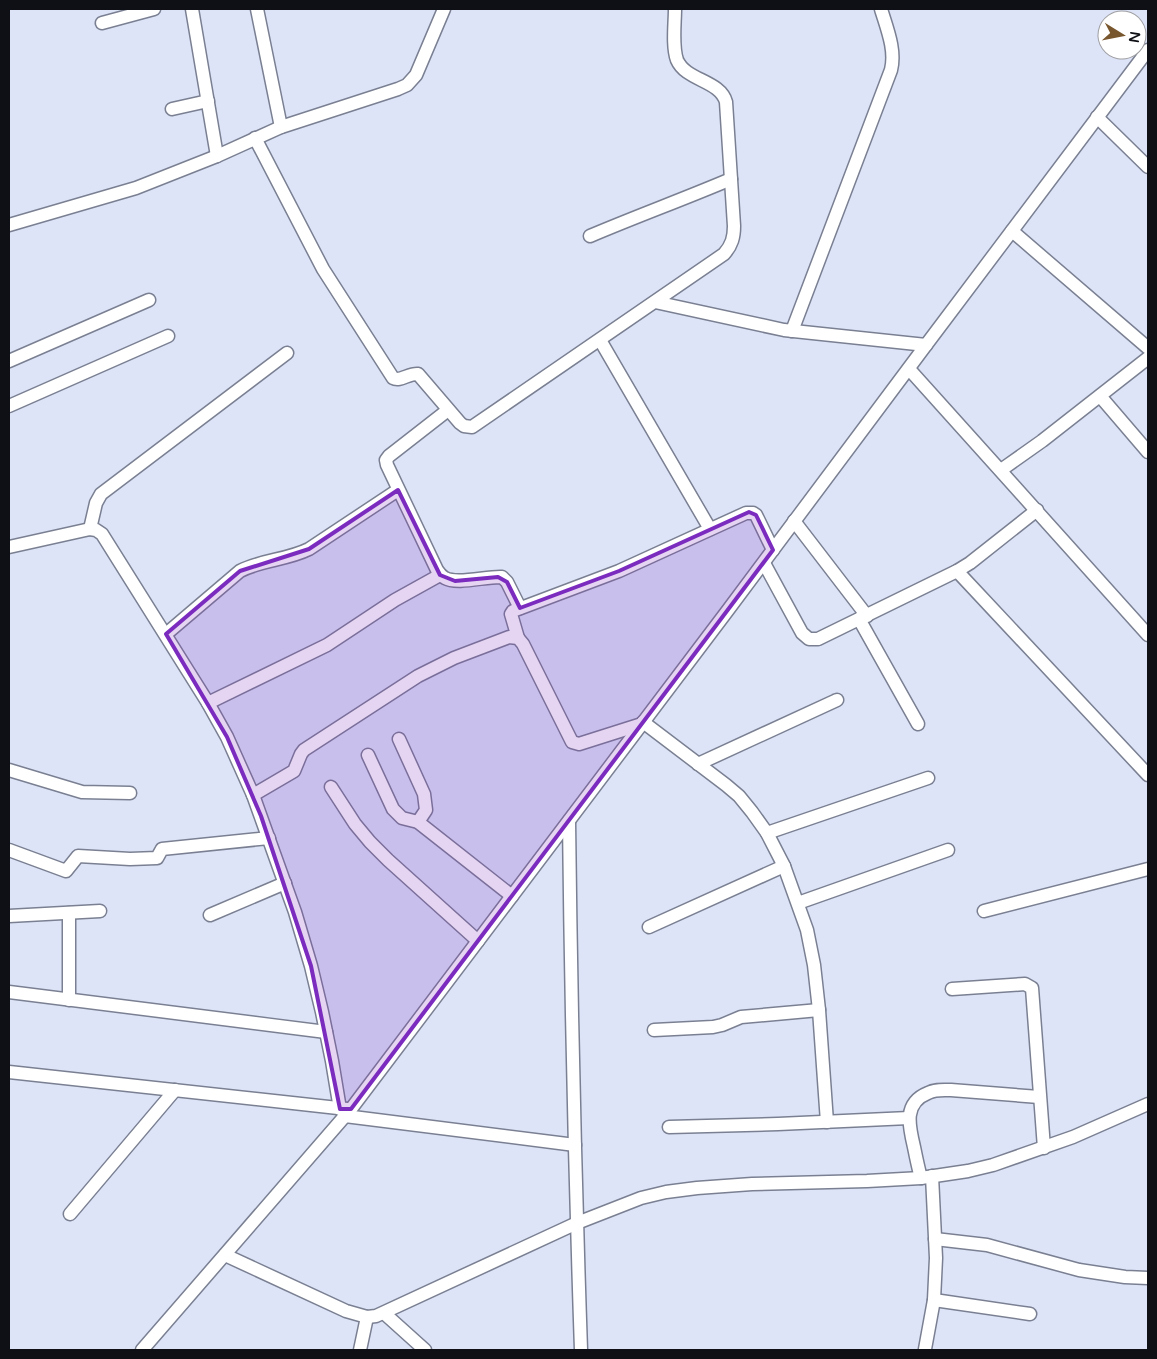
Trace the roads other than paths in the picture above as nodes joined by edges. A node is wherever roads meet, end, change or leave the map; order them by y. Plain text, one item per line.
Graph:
1 (154, 9) edge
2 (192, 9) edge
3 (256, 9) edge
4 (444, 9) edge
5 (675, 9) edge
6 (881, 9) edge
7 (102, 22) dead end
8 (1148, 50) edge
9 (208, 101) junction
10 (172, 109) dead end
11 (1097, 117) junction
12 (281, 127) junction
13 (255, 138) junction
14 (216, 156) junction
15 (1148, 167) edge
16 (731, 179) junction
17 (9, 226) edge
18 (1012, 231) junction
19 (590, 236) dead end
20 (149, 300) dead end
21 (654, 302) junction
22 (792, 331) junction
23 (168, 336) dead end
24 (600, 340) junction
25 (926, 345) junction
26 (1148, 348) edge
27 (287, 353) dead end
28 (1148, 358) edge
29 (9, 361) edge
30 (909, 369) junction
31 (1100, 396) junction
32 (9, 406) edge
33 (448, 410) junction
34 (1148, 452) edge
35 (1001, 470) junction
36 (398, 490) junction
37 (1037, 510) junction
38 (794, 522) junction
39 (90, 529) junction
40 (710, 530) junction
41 (9, 547) edge
42 (773, 550) junction
43 (764, 563) junction
44 (957, 571) junction
45 (440, 575) junction
46 (520, 608) junction
47 (863, 617) junction
48 (166, 634) junction
49 (1148, 635) edge
50 (518, 638) junction
51 (837, 700) dead end
52 (208, 703) junction
53 (643, 723) junction
54 (918, 724) dead end
55 (399, 739) dead end
56 (368, 755) dead end
57 (698, 764) junction
58 (9, 770) edge
59 (1148, 775) edge
60 (928, 778) dead end
61 (331, 787) dead end
62 (130, 793) dead end
63 (253, 795) junction
64 (569, 821) junction
65 (418, 822) junction
66 (767, 833) junction
67 (269, 838) junction
68 (9, 850) edge
69 (948, 850) dead end
70 (784, 866) junction
71 (1148, 869) edge
72 (285, 884) junction
73 (512, 896) junction
74 (798, 903) junction
75 (100, 911) dead end
76 (984, 911) dead end
77 (69, 913) junction
78 (210, 915) dead end
79 (9, 916) edge
80 (649, 927) dead end
81 (478, 941) junction
82 (952, 989) dead end
83 (9, 992) edge
84 (69, 1000) junction
85 (819, 1010) junction
86 (654, 1030) dead end
87 (326, 1032) junction
88 (9, 1072) edge
89 (175, 1090) junction
90 (1039, 1097) junction
91 (1148, 1104) edge
92 (345, 1111) junction
93 (909, 1118) junction
94 (827, 1122) junction
95 (669, 1127) dead end
96 (575, 1145) junction
97 (1044, 1148) junction
98 (926, 1177) junction
99 (70, 1214) dead end
100 (577, 1223) junction
101 (935, 1239) junction
102 (226, 1255) junction
103 (1148, 1278) edge
104 (934, 1300) junction
105 (385, 1314) junction
106 (1030, 1314) dead end
107 (366, 1317) junction
108 (925, 1349) dead end
109 (142, 1350) edge
110 (360, 1350) edge
111 (425, 1350) edge
112 (582, 1350) edge

1 - 7 street
2 - 9 street
3 - 12 street
4 - 12 street
5 - 16 street
6 - 22 street
8 - 11 street
9 - 10 street
9 - 14 street
11 - 15 street
11 - 18 street
12 - 13 street
13 - 14 street
13 - 33 street
14 - 17 street
16 - 19 street
16 - 21 street
18 - 25 street
18 - 26 street
20 - 29 street
21 - 22 street
21 - 24 street
22 - 25 street
23 - 32 street
24 - 33 street
24 - 40 street
25 - 30 street
27 - 39 street
28 - 31 street
30 - 35 street
30 - 38 street
31 - 34 street
31 - 35 street
33 - 36 street
35 - 37 street
36 - 45 street
36 - 48 street
37 - 44 street
37 - 49 street
38 - 42 street
38 - 47 street
39 - 41 street
39 - 48 street
40 - 42 street
40 - 46 street
42 - 43 street
43 - 47 street
43 - 53 street
44 - 47 street
44 - 59 street
45 - 46 street
45 - 52 street
46 - 50 street
47 - 54 street
48 - 52 street
50 - 53 street
50 - 63 street
51 - 57 street
52 - 63 street
53 - 57 street
53 - 64 street
55 - 65 street
56 - 65 street
57 - 66 street
58 - 62 street
60 - 66 street
61 - 81 street
63 - 67 street
64 - 73 street
64 - 96 street
65 - 73 street
66 - 70 street
67 - 68 street
67 - 72 street
69 - 74 street
70 - 74 street
70 - 80 street
71 - 76 street
72 - 78 street
72 - 87 street
73 - 81 street
74 - 85 street
75 - 77 street
77 - 79 street
77 - 84 street
81 - 92 street
82 - 90 street
83 - 84 street
84 - 87 street
85 - 86 street
85 - 94 street
87 - 92 street
88 - 89 street
89 - 92 street
89 - 99 street
90 - 93 street
90 - 97 street
91 - 97 street
92 - 96 street
92 - 102 street
93 - 94 street
93 - 98 street
94 - 95 street
96 - 100 street
97 - 98 street
98 - 100 street
98 - 101 street
100 - 105 street
100 - 112 street
101 - 103 street
101 - 104 street
102 - 107 street
102 - 109 street
104 - 106 street
104 - 108 street
105 - 107 street
105 - 111 street
107 - 110 street

